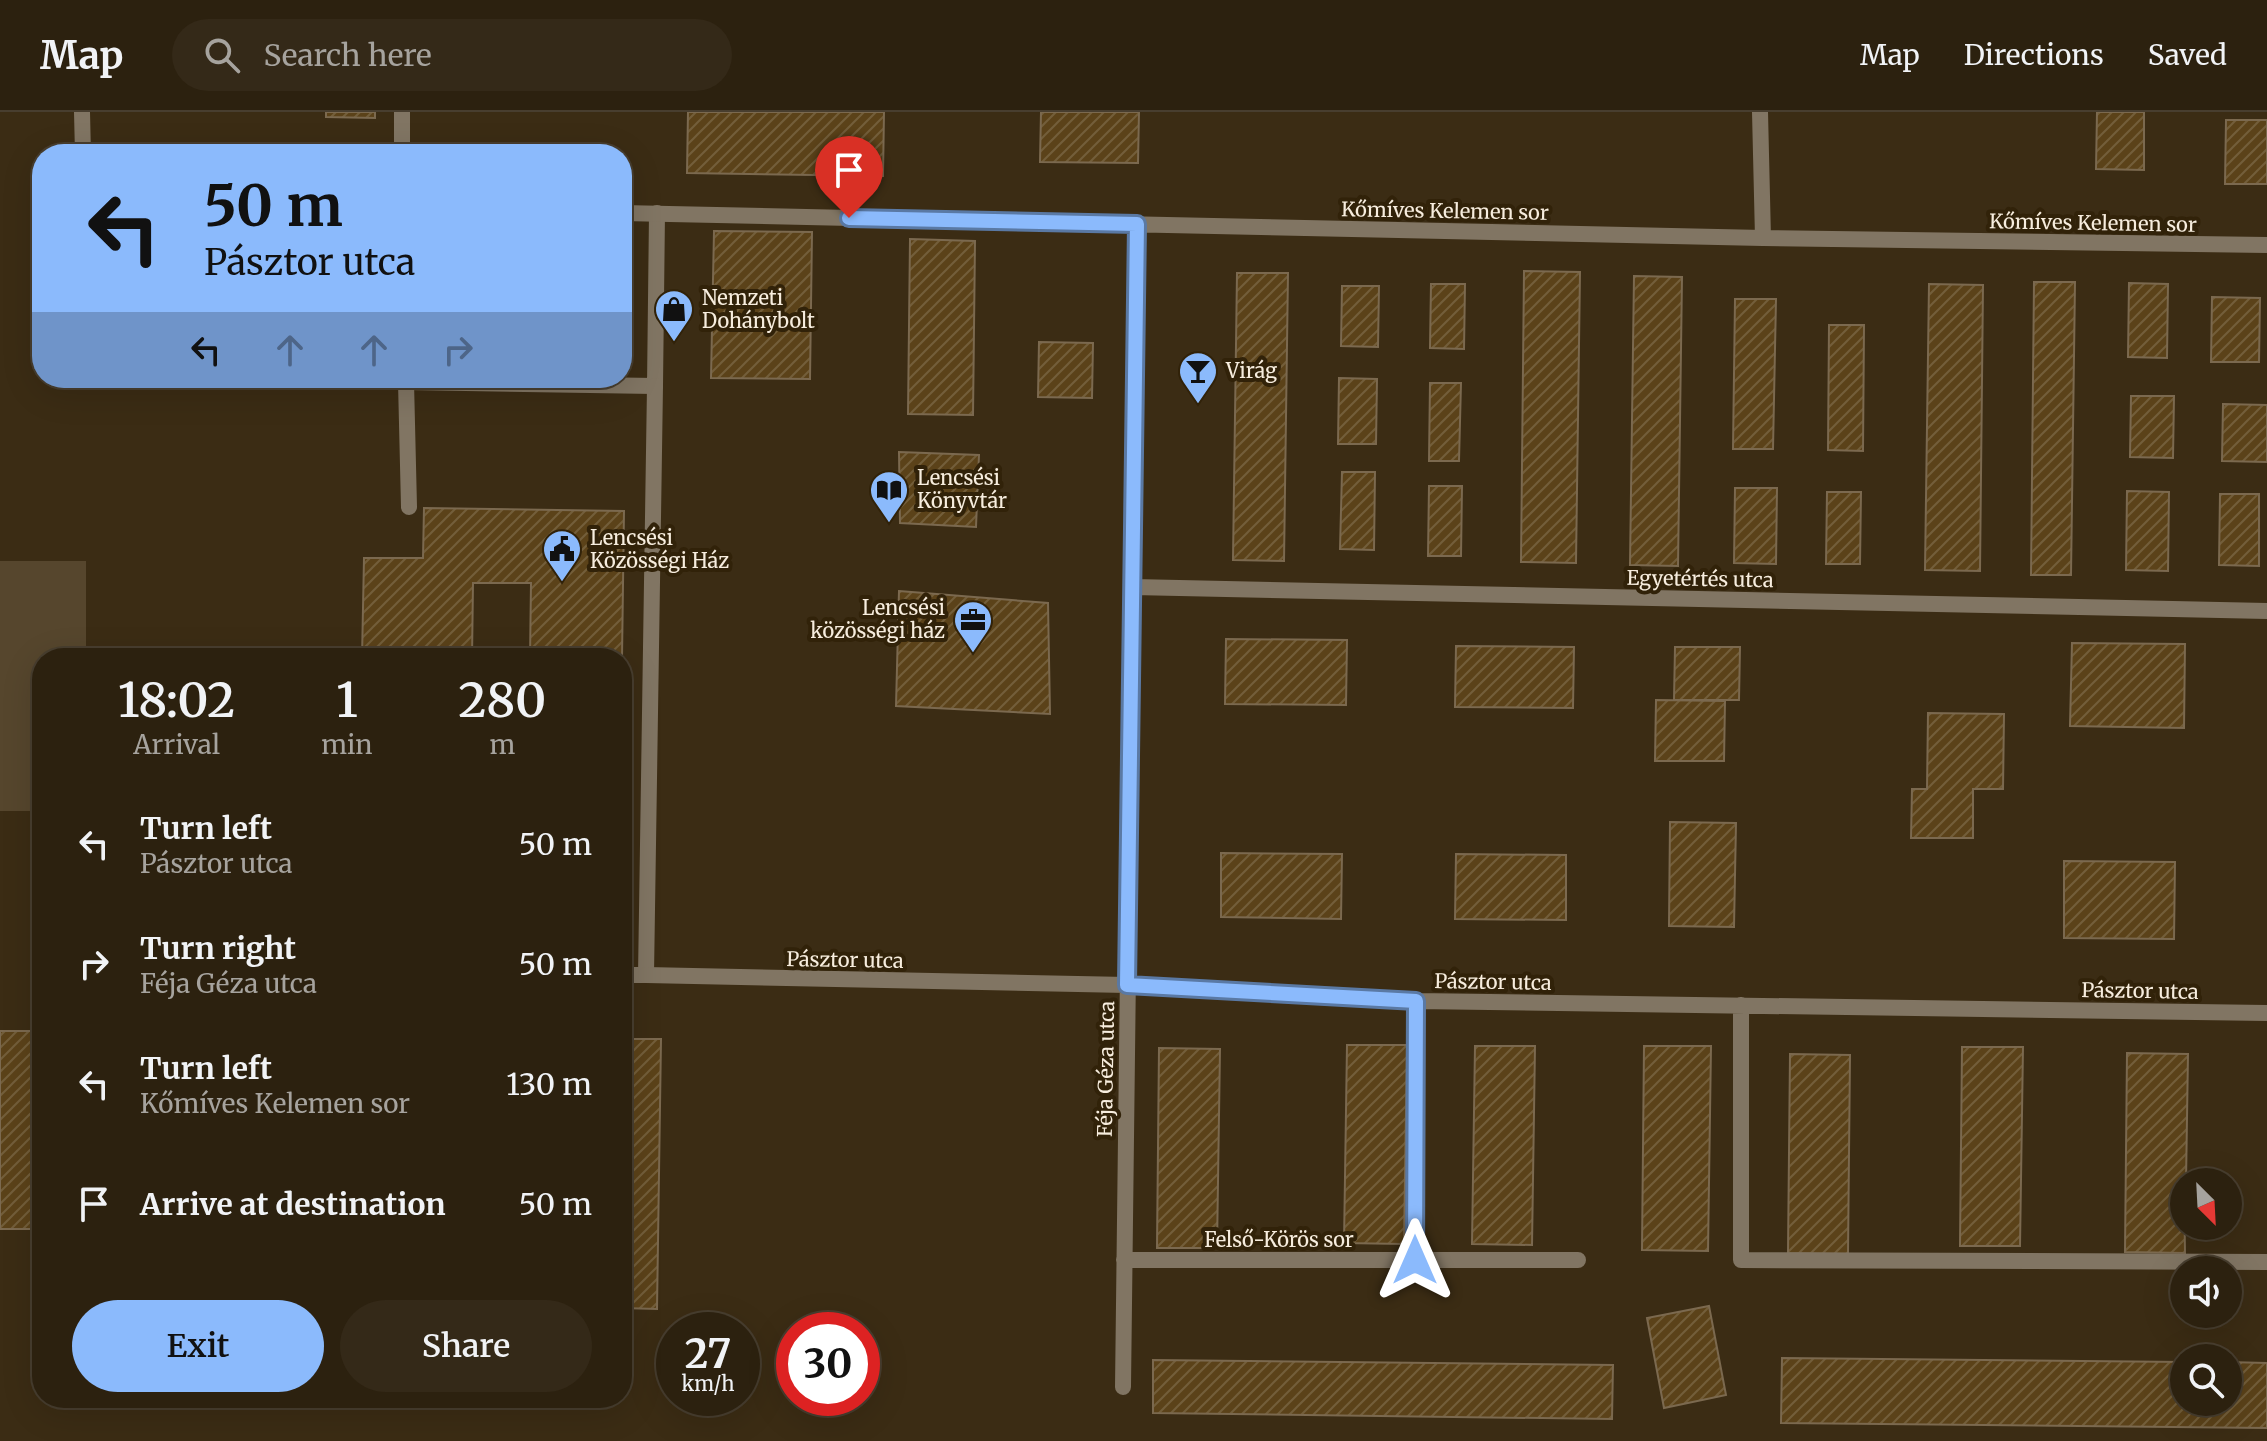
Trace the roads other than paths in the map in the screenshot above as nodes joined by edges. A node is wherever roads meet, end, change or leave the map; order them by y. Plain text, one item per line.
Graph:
1 (82, 112) edge
2 (402, 112) edge
3 (1760, 112) edge
4 (83, 144) edge
5 (402, 144) edge
6 (632, 213) edge
7 (657, 213) junction
8 (1137, 224) junction
9 (1763, 238) junction
10 (2267, 245) edge
11 (632, 385) edge
12 (655, 386) junction
13 (406, 388) edge
14 (409, 507) dead end
15 (1133, 587) junction
16 (2267, 611) edge
17 (632, 975) edge
18 (646, 975) junction
19 (1127, 985) junction
20 (1416, 1001) junction
21 (1741, 1005) junction
22 (2267, 1013) edge
23 (1124, 1260) junction
24 (1415, 1260) junction
25 (1578, 1260) dead end
26 (2267, 1262) edge
27 (1123, 1387) dead end

1 - 4 street
2 - 5 street
3 - 9 street
6 - 7 street, Kőmíves Kelemen sor
7 - 8 street, Kőmíves Kelemen sor
7 - 12 street
8 - 9 street, Kőmíves Kelemen sor
8 - 15 street, Féja Géza utca
9 - 10 street, Kőmíves Kelemen sor
11 - 12 street
12 - 18 street
13 - 14 street
15 - 16 street, Egyetértés utca
15 - 19 street, Féja Géza utca
17 - 18 street, Pásztor utca
18 - 19 street, Pásztor utca
19 - 20 street, Pásztor utca
19 - 23 street, Féja Géza utca
20 - 21 street, Pásztor utca
20 - 24 street
21 - 22 street, Pásztor utca
21 - 26 street
23 - 24 street, Felső-Körös sor
23 - 27 street, Féja Géza utca
24 - 25 street, Felső-Körös sor

